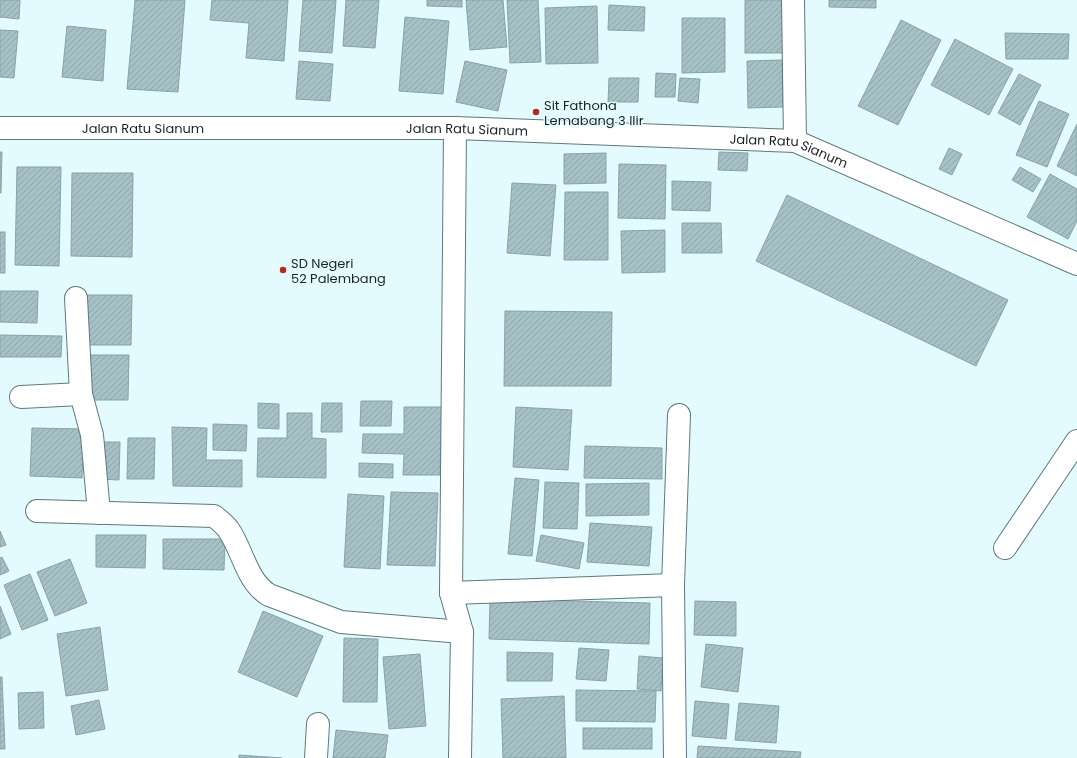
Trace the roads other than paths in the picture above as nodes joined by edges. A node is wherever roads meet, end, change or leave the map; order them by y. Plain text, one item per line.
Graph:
1 (793, 0) edge
2 (0, 128) edge
3 (455, 128) junction
4 (795, 141) junction
5 (1077, 264) edge
6 (76, 298) dead end
7 (81, 394) junction
8 (21, 397) dead end
9 (680, 415) dead end
10 (1077, 441) edge
11 (37, 511) dead end
12 (99, 513) junction
13 (1005, 548) dead end
14 (673, 585) junction
15 (451, 593) junction
16 (462, 632) junction
17 (318, 724) dead end
18 (316, 758) edge
19 (460, 758) edge
20 (675, 758) edge

1 - 4 street
2 - 3 street, Jalan Ratu Sianum
3 - 4 street, Jalan Ratu Sianum
3 - 15 street
4 - 5 street, Jalan Ratu Sianum
6 - 7 street
7 - 8 street
7 - 12 street
9 - 14 street
10 - 13 street
11 - 12 street
12 - 16 street
14 - 15 street
14 - 20 street
15 - 16 street
16 - 19 street
17 - 18 street

